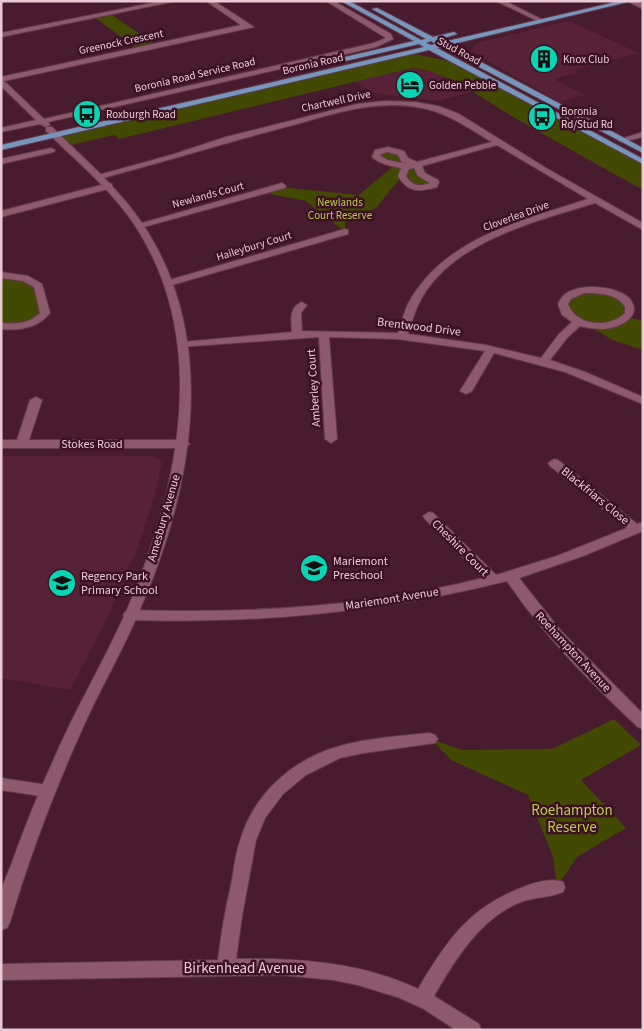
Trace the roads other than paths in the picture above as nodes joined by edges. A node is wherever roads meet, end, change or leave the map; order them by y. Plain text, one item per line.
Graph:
1 (174, 1) edge
2 (209, 1) edge
3 (329, 1) edge
4 (344, 1) edge
5 (360, 1) edge
6 (499, 1) edge
7 (598, 1) edge
8 (630, 1) edge
9 (643, 7) edge
10 (531, 16) junction
11 (542, 22) junction
12 (245, 26) junction
13 (254, 27) dead end
14 (378, 28) junction
15 (398, 31) junction
16 (1, 35) edge
17 (481, 36) junction
18 (432, 38) junction
19 (418, 42) junction
20 (444, 45) junction
21 (429, 48) junction
22 (409, 53) junction
23 (459, 53) junction
24 (454, 62) junction
25 (1, 81) edge
26 (42, 121) junction
27 (4, 130) dead end
28 (48, 133) junction
29 (643, 134) edge
30 (56, 136) junction
31 (1, 140) edge
32 (622, 140) junction
33 (499, 142) junction
34 (1, 148) edge
35 (51, 150) dead end
36 (643, 151) edge
37 (24, 156) junction
38 (1, 162) edge
39 (643, 162) edge
40 (417, 165) junction
41 (406, 167) junction
42 (99, 176) junction
43 (109, 186) junction
44 (282, 186) dead end
45 (595, 200) junction
46 (1, 214) edge
47 (140, 225) junction
48 (643, 227) edge
49 (345, 232) dead end
50 (1, 275) edge
51 (169, 283) junction
52 (302, 305) dead end
53 (579, 321) junction
54 (1, 326) edge
55 (297, 334) junction
56 (324, 334) junction
57 (402, 336) junction
58 (183, 344) junction
59 (491, 350) junction
60 (543, 362) junction
61 (466, 391) dead end
62 (36, 400) dead end
63 (643, 401) edge
64 (331, 440) dead end
65 (1, 444) edge
66 (22, 444) junction
67 (184, 444) junction
68 (554, 463) dead end
69 (429, 516) dead end
70 (639, 528) edge
71 (511, 576) junction
72 (492, 580) junction
73 (130, 615) junction
74 (643, 723) edge
75 (430, 739) dead end
76 (1, 784) edge
77 (47, 791) junction
78 (557, 887) dead end
79 (1, 922) edge
80 (226, 968) junction
81 (1, 972) edge
82 (422, 999) junction
83 (472, 1030) edge

1 - 16 street
2 - 12 street
3 - 14 street
4 - 15 main road, Stud Road
5 - 18 main road, Stud Road
6 - 10 street
7 - 10 main road, Boronia Road
8 - 9 street
8 - 11 main road, Boronia Road
10 - 11 street
10 - 18 main road, Boronia Road
11 - 17 main road, Boronia Road
12 - 13 street, Greenock Crescent
12 - 25 street, Greenock Crescent
14 - 15 street
14 - 26 street, Boronia Road Service Road
15 - 19 main road, Stud Road
17 - 20 main road, Boronia Road
17 - 23 main road
18 - 19 main road, Boronia Road
18 - 20 main road, Stud Road
19 - 21 main road, Stud Road
19 - 28 main road, Boronia Road
20 - 21 main road, Boronia Road
20 - 23 main road, Stud Road
21 - 22 main road, Boronia Road
21 - 24 main road, Stud Road
22 - 24 main road
22 - 30 main road, Boronia Road
23 - 32 main road, Stud Road
24 - 39 main road, Stud Road
25 - 26 street
26 - 27 street, Boronia Road Service Road
26 - 28 street
28 - 30 street, Amesbury Avenue
28 - 31 main road, Boronia Road
28 - 34 main road, Boronia Road
28 - 37 street
29 - 32 street
30 - 42 street, Amesbury Avenue
32 - 36 main road, Stud Road
33 - 40 street
33 - 42 street, Chartwell Drive
33 - 45 street, Chartwell Drive
35 - 37 street
37 - 38 street
40 - 41 street
40 - 41 street
40 - 41 street
42 - 43 street, Amesbury Avenue
43 - 46 street
43 - 47 street, Amesbury Avenue
44 - 47 street, Newlands Court
45 - 48 street, Chartwell Drive
45 - 57 street, Cloverlea Drive
47 - 51 street, Amesbury Avenue
49 - 51 street, Haileybury Court
50 - 54 street
51 - 58 street, Amesbury Avenue
52 - 55 street
53 - 53 street
53 - 60 street
55 - 56 street, Brentwood Drive
55 - 58 street, Brentwood Drive
56 - 57 street, Brentwood Drive
56 - 64 street, Amberley Court
57 - 59 street, Brentwood Drive
58 - 67 street, Amesbury Avenue
59 - 60 street, Brentwood Drive
59 - 61 street
60 - 63 street, Brentwood Drive
62 - 66 street
65 - 66 street, Stokes Road
66 - 67 street, Stokes Road
67 - 73 street, Amesbury Avenue
68 - 70 street, Blackfriars Close
69 - 72 street, Cheshire Court
70 - 71 street, Mariemont Avenue
71 - 72 street, Mariemont Avenue
71 - 74 street, Roehampton Avenue
72 - 73 street, Mariemont Avenue
73 - 77 street, Amesbury Avenue
75 - 80 street
76 - 77 street
77 - 79 street, Amesbury Avenue
78 - 82 street
80 - 81 street, Birkenhead Avenue
80 - 82 street, Birkenhead Avenue
82 - 83 street, Birkenhead Avenue

